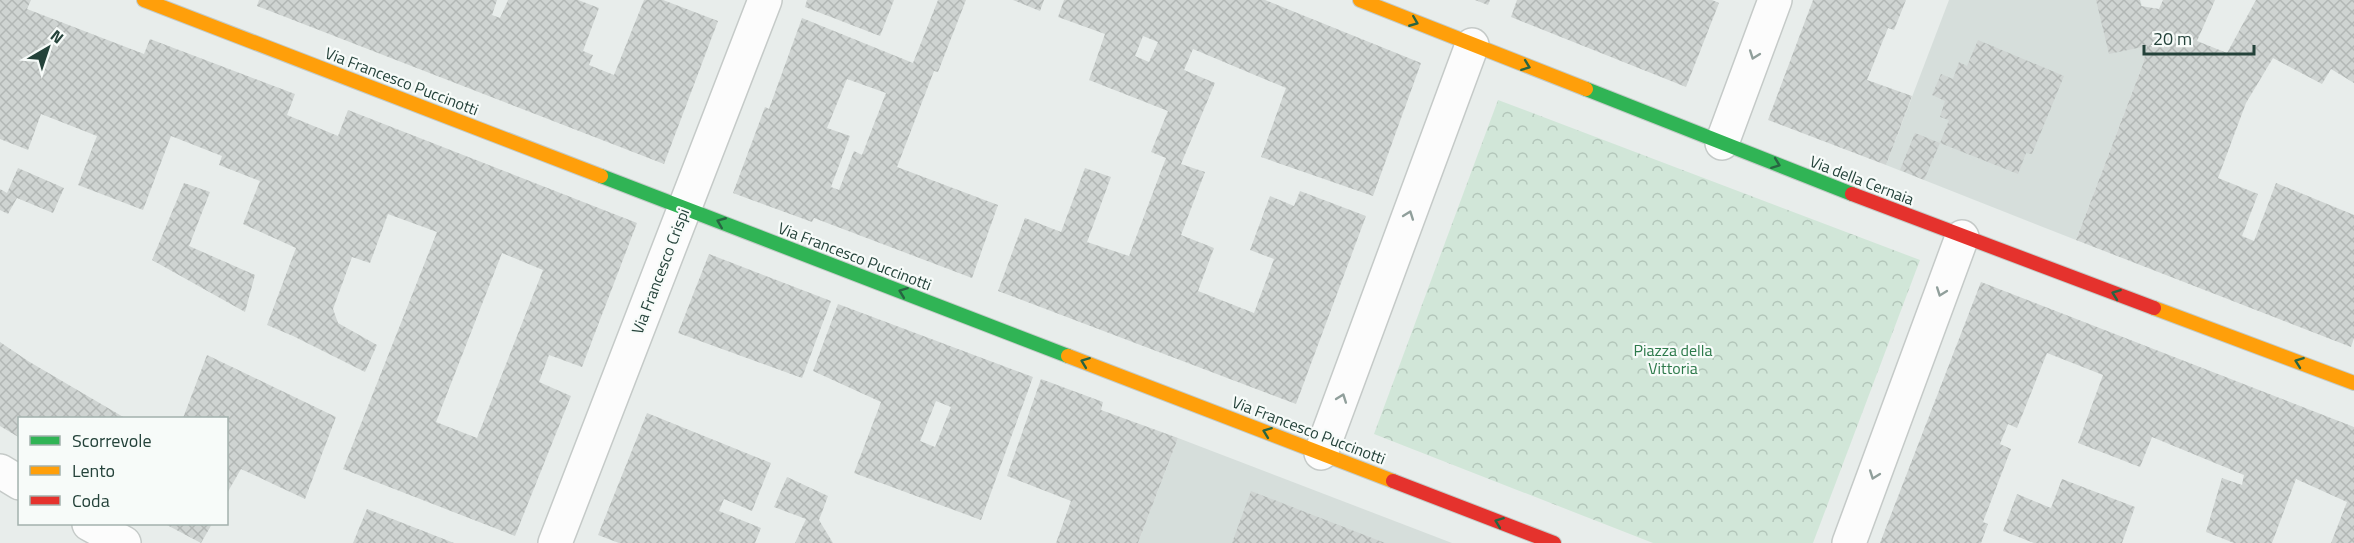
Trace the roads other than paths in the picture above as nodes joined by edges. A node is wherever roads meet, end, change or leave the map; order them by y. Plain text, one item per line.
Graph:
1 (144, 0) edge
2 (765, 0) edge
3 (1360, 0) edge
4 (1775, 0) edge
5 (1472, 45) junction
6 (1722, 143) junction
7 (685, 207) junction
8 (1962, 237) junction
9 (2354, 383) edge
10 (1322, 453) junction
11 (0, 471) edge
12 (18, 482) edge
13 (91, 525) edge
14 (124, 543) edge
15 (555, 543) edge
16 (1554, 543) edge
17 (1849, 543) edge

1 - 7 street, Via Francesco Puccinotti
2 - 7 street, Via Francesco Crispi
3 -> 5 street, Via della Cernaia
4 -> 6 street
5 -> 6 street, Via della Cernaia
10 -> 5 street
6 -> 8 street, Via della Cernaia
10 -> 7 street, Via Francesco Puccinotti
7 - 15 street, Via Francesco Crispi
9 -> 8 street, Via della Cernaia
8 -> 17 street
16 -> 10 street, Via Francesco Puccinotti
11 - 12 street
13 - 14 street

